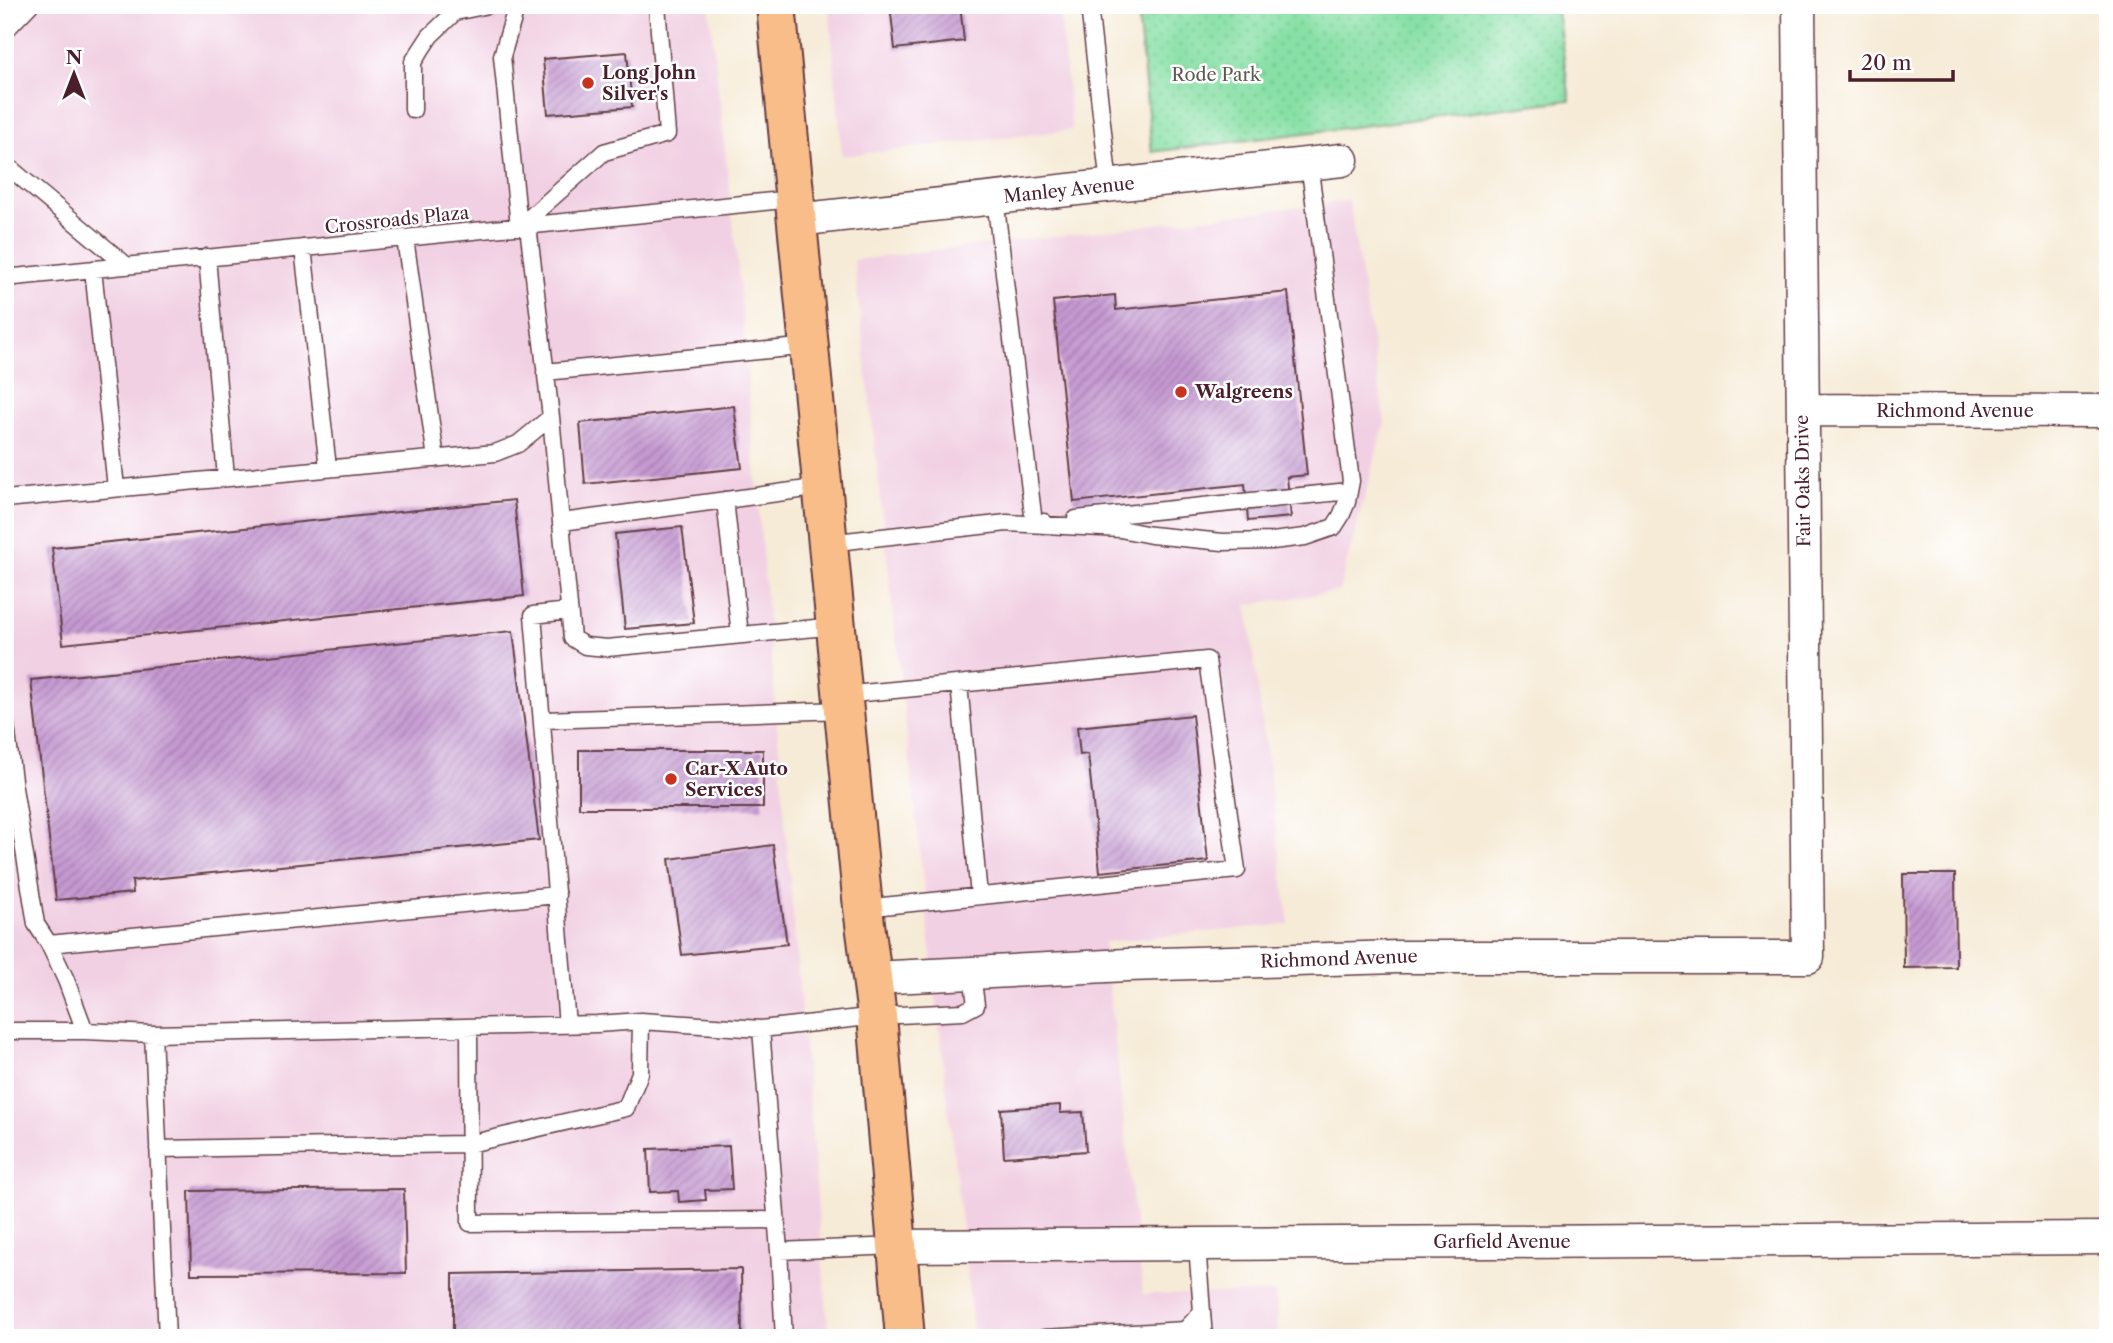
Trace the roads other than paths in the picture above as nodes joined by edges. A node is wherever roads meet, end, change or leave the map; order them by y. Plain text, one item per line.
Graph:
1 (30, 5) edge
2 (488, 5) edge
3 (517, 5) edge
4 (657, 5) edge
5 (776, 5) edge
6 (1089, 5) edge
7 (1799, 5) edge
8 (5, 32) edge
9 (413, 110) dead end
10 (1342, 160) dead end
11 (1309, 163) junction
12 (5, 164) edge
13 (1109, 186) junction
14 (995, 198) junction
15 (795, 210) junction
16 (524, 226) junction
17 (405, 238) junction
18 (303, 248) junction
19 (207, 257) junction
20 (127, 266) junction
21 (93, 269) junction
22 (5, 278) edge
23 (809, 346) junction
24 (545, 372) junction
25 (1803, 410) junction
26 (2108, 411) edge
27 (551, 416) junction
28 (436, 458) junction
29 (328, 468) junction
30 (226, 478) junction
31 (822, 487) junction
32 (116, 488) junction
33 (1349, 491) junction
34 (5, 499) edge
35 (725, 500) junction
36 (562, 522) junction
37 (1034, 523) junction
38 (828, 543) junction
39 (569, 611) junction
40 (836, 626) junction
41 (740, 635) junction
42 (958, 684) junction
43 (843, 702) junction
44 (5, 718) edge
45 (543, 720) junction
46 (10, 788) edge
47 (557, 895) junction
48 (979, 896) junction
49 (863, 908) junction
50 (49, 944) junction
51 (1808, 957) joint
52 (972, 974) junction
53 (872, 978) junction
54 (877, 1016) junction
55 (641, 1021) junction
56 (566, 1025) junction
57 (469, 1027) junction
58 (761, 1029) junction
59 (5, 1031) edge
60 (85, 1031) junction
61 (153, 1034) junction
62 (469, 1144) junction
63 (158, 1149) junction
64 (777, 1220) junction
65 (2108, 1238) edge
66 (1197, 1244) junction
67 (896, 1246) junction
68 (779, 1251) junction
69 (1202, 1312) junction
70 (167, 1338) edge
71 (785, 1338) edge
72 (905, 1338) edge
73 (1044, 1338) edge
74 (1204, 1338) edge

1 - 8 lane
2 - 9 lane
3 - 16 lane
4 - 16 lane
5 - 15 main road
6 - 13 lane
7 - 25 street, Fair Oaks Drive
10 - 11 street, Manley Avenue
11 - 13 street, Manley Avenue
11 - 33 lane
12 - 20 lane
13 - 14 street, Manley Avenue
14 - 15 street, Manley Avenue
14 - 37 lane
15 - 16 lane, Crossroads Plaza
15 - 23 main road
16 - 17 lane, Crossroads Plaza
16 - 24 lane
17 - 18 lane, Crossroads Plaza
17 - 28 lane
18 - 19 lane, Crossroads Plaza
18 - 29 lane
19 - 20 lane, Crossroads Plaza
19 - 30 lane
20 - 21 lane, Crossroads Plaza
21 - 22 lane, Crossroads Plaza
21 - 32 lane
23 - 24 lane
23 - 31 main road
24 - 27 lane
25 - 26 street, Richmond Avenue
25 - 51 street, Fair Oaks Drive
27 - 28 lane
27 - 36 lane
28 - 29 lane
29 - 30 lane
30 - 32 lane
31 - 35 lane
31 - 38 main road
32 - 34 lane
33 - 37 lane
33 - 37 lane
35 - 36 lane
35 - 41 lane
36 - 39 lane
37 - 38 lane
38 - 40 main road
39 - 41 lane
39 - 45 lane
40 - 41 lane
40 - 43 main road
42 - 43 lane
42 - 48 lane
42 - 48 lane
43 - 45 lane
43 - 49 main road
44 - 46 lane
45 - 47 lane
46 - 50 lane
47 - 50 lane
47 - 56 lane
48 - 49 lane
49 - 53 main road
50 - 60 lane
51 - 52 street, Richmond Avenue
52 - 53 street, Richmond Avenue
52 - 54 lane
53 - 54 main road
54 - 58 lane
54 - 67 main road
55 - 56 lane
55 - 58 lane
55 - 62 lane
56 - 57 lane
57 - 61 lane
57 - 62 lane
58 - 64 lane
59 - 60 lane
60 - 61 lane
61 - 63 lane
62 - 63 lane
62 - 64 lane
63 - 70 lane
64 - 68 lane
65 - 66 street, Garfield Avenue
66 - 67 street, Garfield Avenue
66 - 69 lane
67 - 68 lane
67 - 72 main road
68 - 71 lane
69 - 73 lane
69 - 74 lane

